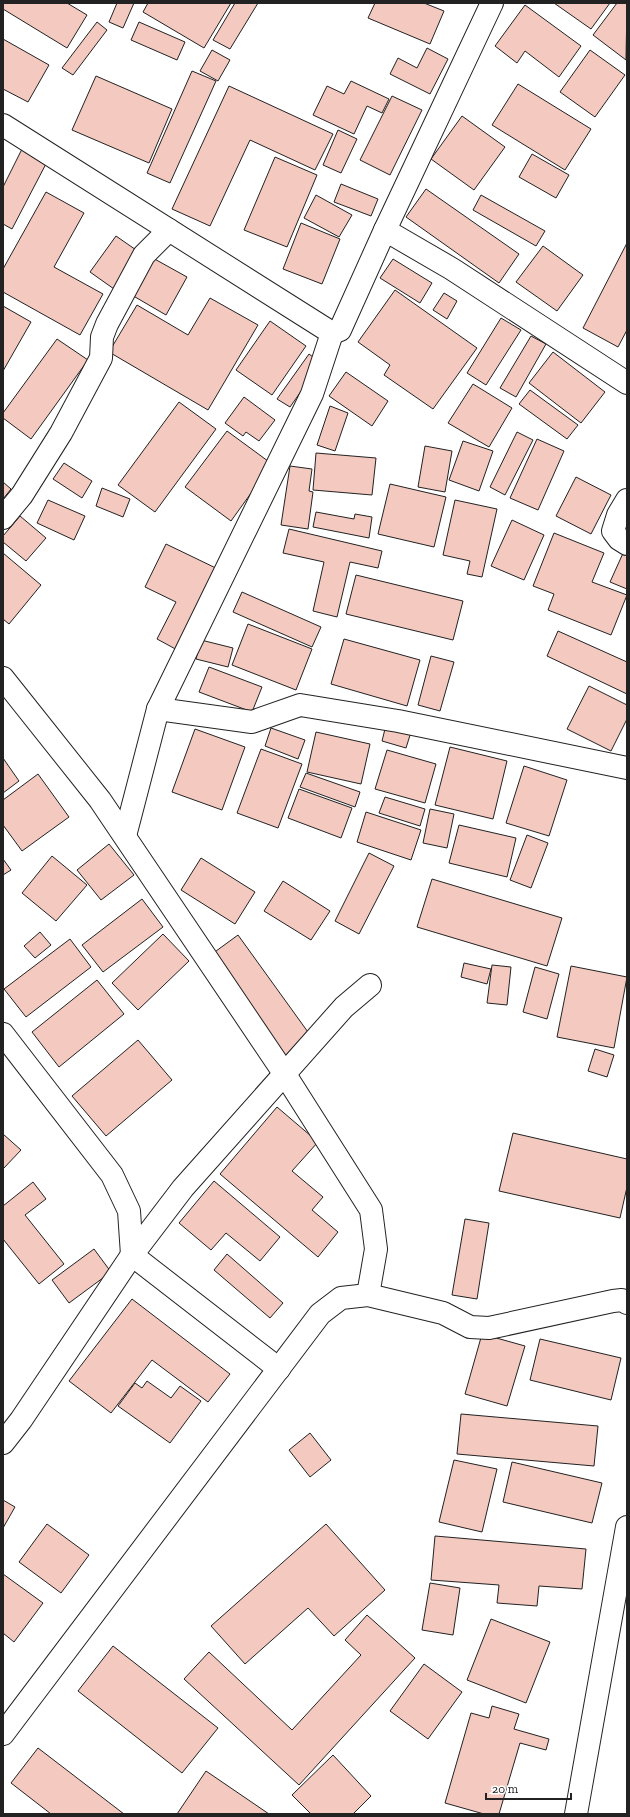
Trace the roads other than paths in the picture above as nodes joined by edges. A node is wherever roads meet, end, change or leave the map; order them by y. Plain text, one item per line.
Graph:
1 (492, 3) edge
2 (3, 125) edge
3 (169, 230) junction
4 (385, 230) junction
5 (332, 333) junction
6 (627, 383) edge
7 (627, 500) edge
8 (3, 518) edge
9 (627, 544) edge
10 (3, 678) edge
11 (158, 708) junction
12 (627, 768) edge
13 (125, 836) junction
14 (370, 985) dead end
15 (3, 1034) edge
16 (284, 1073) junction
17 (132, 1255) junction
18 (368, 1295) junction
19 (627, 1303) edge
20 (279, 1369) junction
21 (3, 1444) edge
22 (627, 1527) edge
23 (3, 1734) edge
24 (576, 1814) edge

1 - 4 street
2 - 3 street
3 - 5 street
3 - 8 street
4 - 5 street
4 - 6 street
5 - 11 street
7 - 9 street
10 - 13 street
11 - 12 street
11 - 13 street
13 - 16 street
14 - 16 street
15 - 17 street
16 - 17 street
16 - 18 street
17 - 20 street
17 - 21 street
18 - 19 street
18 - 20 street
20 - 23 street
22 - 24 street

